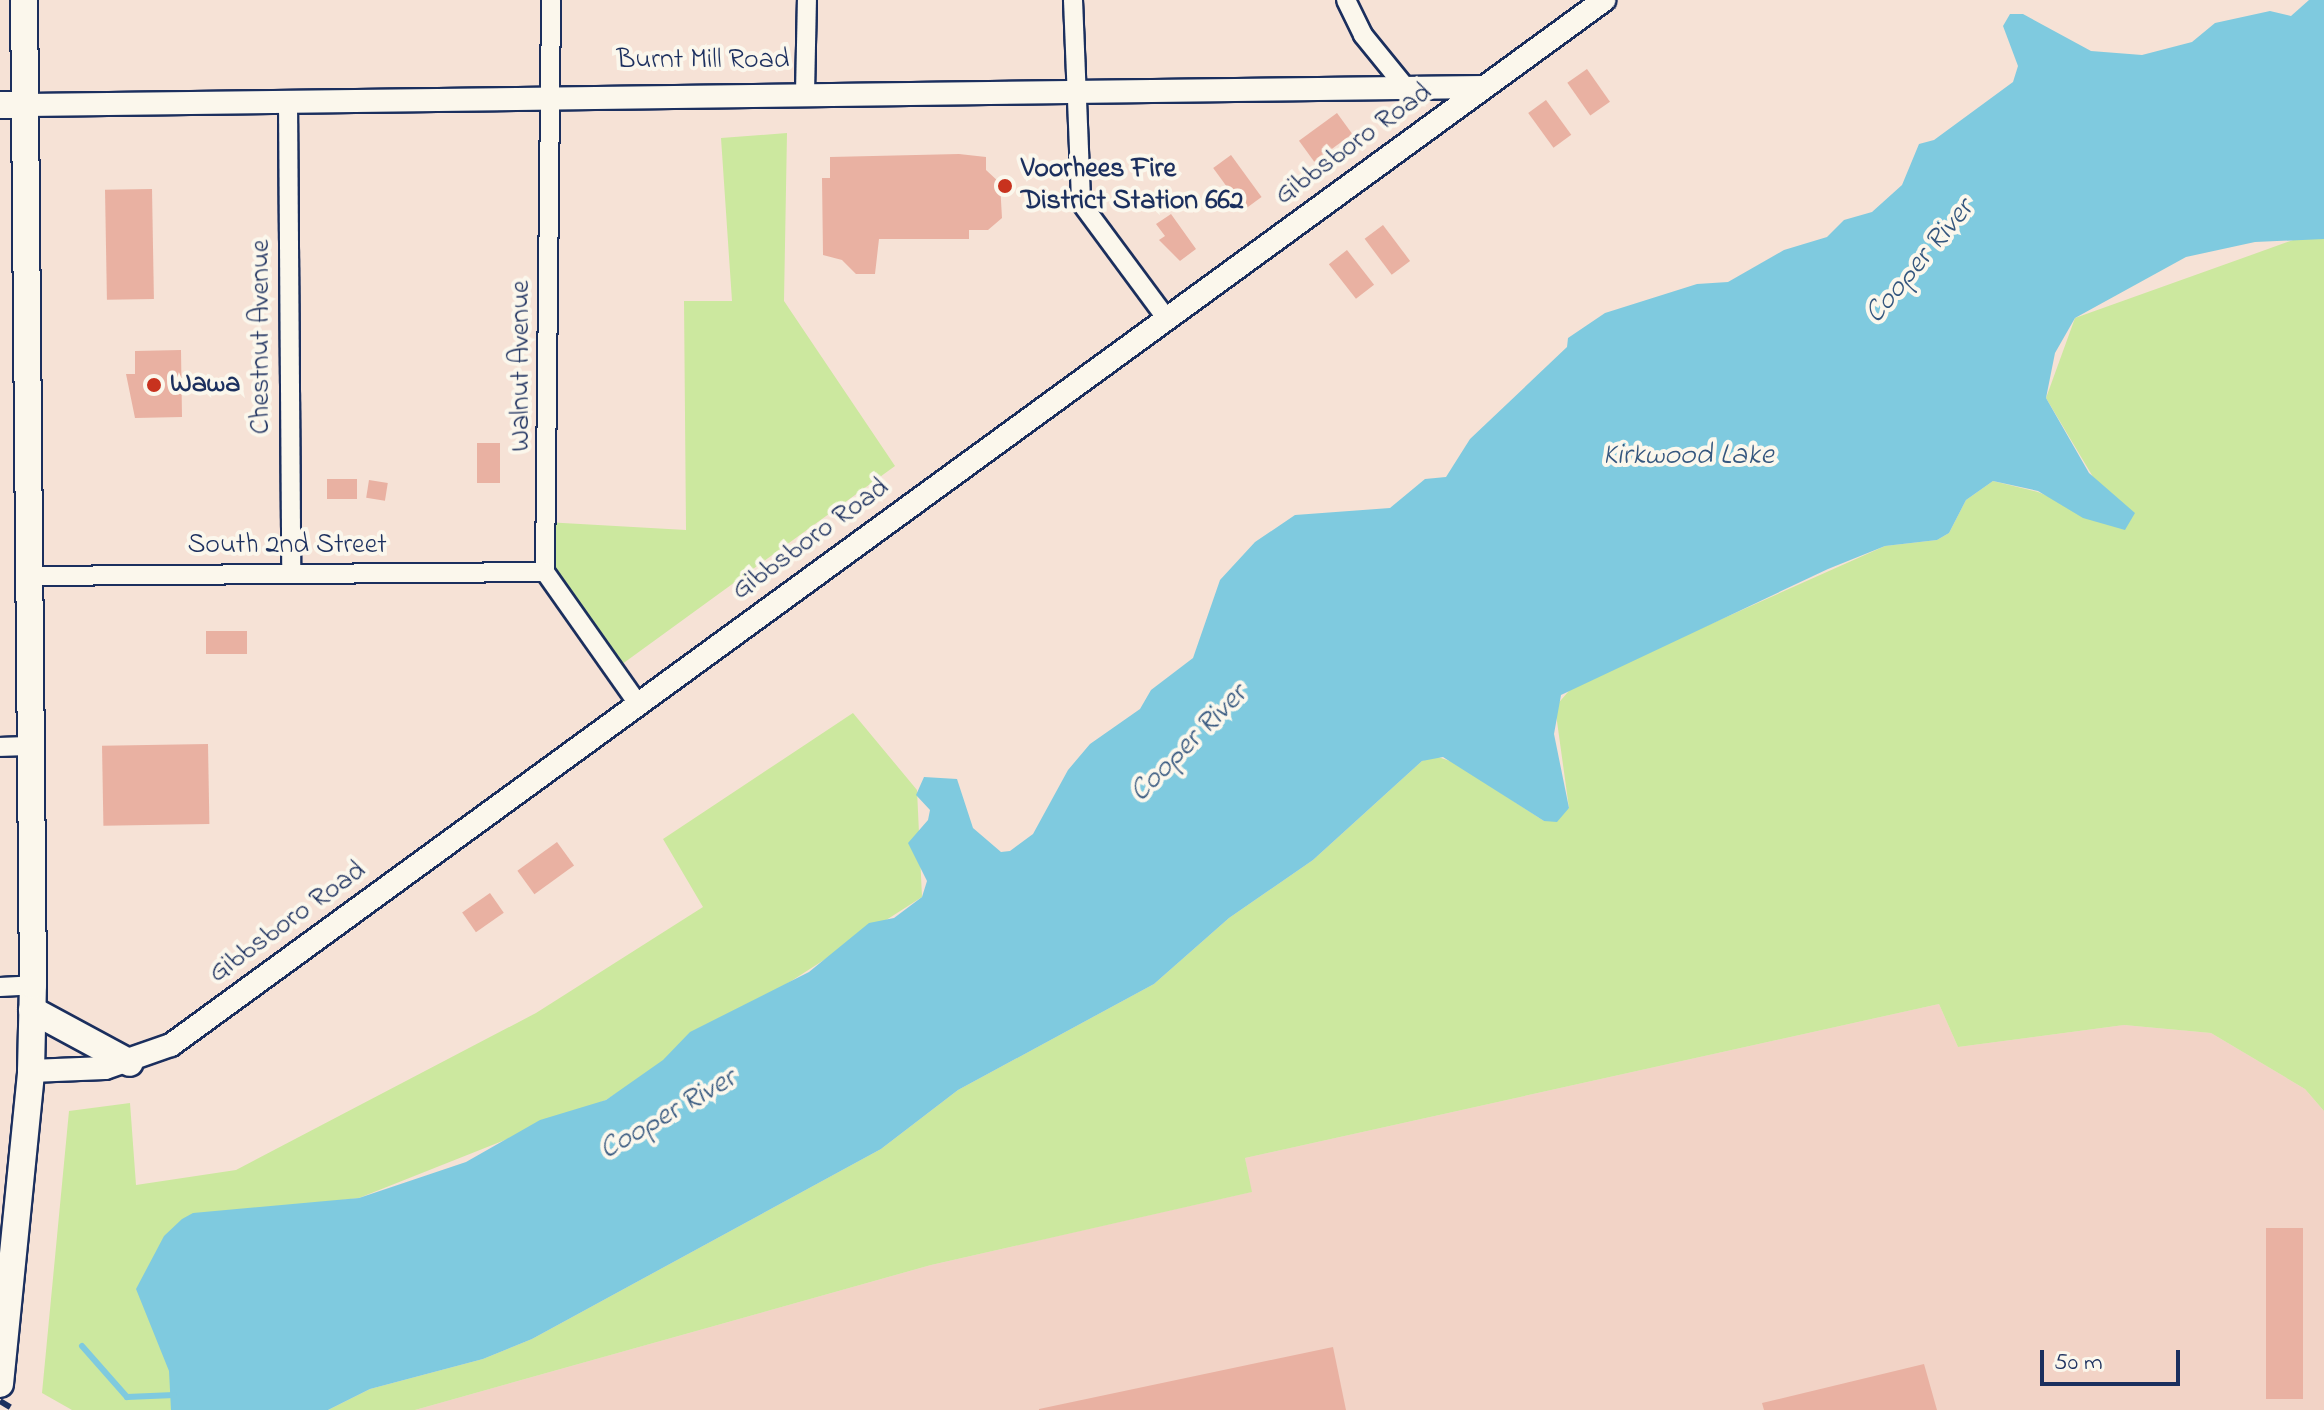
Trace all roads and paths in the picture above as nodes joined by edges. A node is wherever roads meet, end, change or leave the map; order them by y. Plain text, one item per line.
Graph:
1 (24, 0) edge
2 (551, 0) edge
3 (807, 0) edge
4 (1073, 0) edge
5 (1346, 0) edge
6 (1604, 0) edge
7 (1484, 87) junction
8 (1406, 88) junction
9 (1074, 91) junction
10 (805, 93) junction
11 (551, 94) junction
12 (288, 101) junction
13 (13, 105) edge
14 (1166, 318) junction
15 (545, 572) junction
16 (291, 573) junction
17 (29, 576) junction
18 (638, 704) junction
19 (26, 746) junction
20 (0, 747) edge
21 (0, 987) edge
22 (33, 997) junction
23 (130, 1063) junction
24 (31, 1071) junction
25 (0, 1384) edge

1 - 13 main road
2 - 11 street, Walnut Avenue
3 - 10 street
4 - 9 street
5 - 8 street
6 - 7 street, Gibbsboro Road
7 - 8 street, Burnt Mill Road
7 - 14 street, Gibbsboro Road
8 - 9 street, Burnt Mill Road
9 - 10 street, Burnt Mill Road
9 - 14 street
10 - 11 street, Burnt Mill Road
11 - 12 street, Burnt Mill Road
11 - 15 street, Walnut Avenue
12 - 13 street, Burnt Mill Road
12 - 16 street, Chestnut Avenue
13 - 17 main road
14 - 18 street, Gibbsboro Road
15 - 16 street, South 2nd Street
15 - 18 street
16 - 17 street, South 2nd Street
17 - 19 main road
18 - 23 street, Gibbsboro Road
19 - 20 street
19 - 22 main road
21 - 22 street
22 - 23 main road
22 - 24 main road
23 - 24 street, Gibbsboro Road
24 - 25 main road

